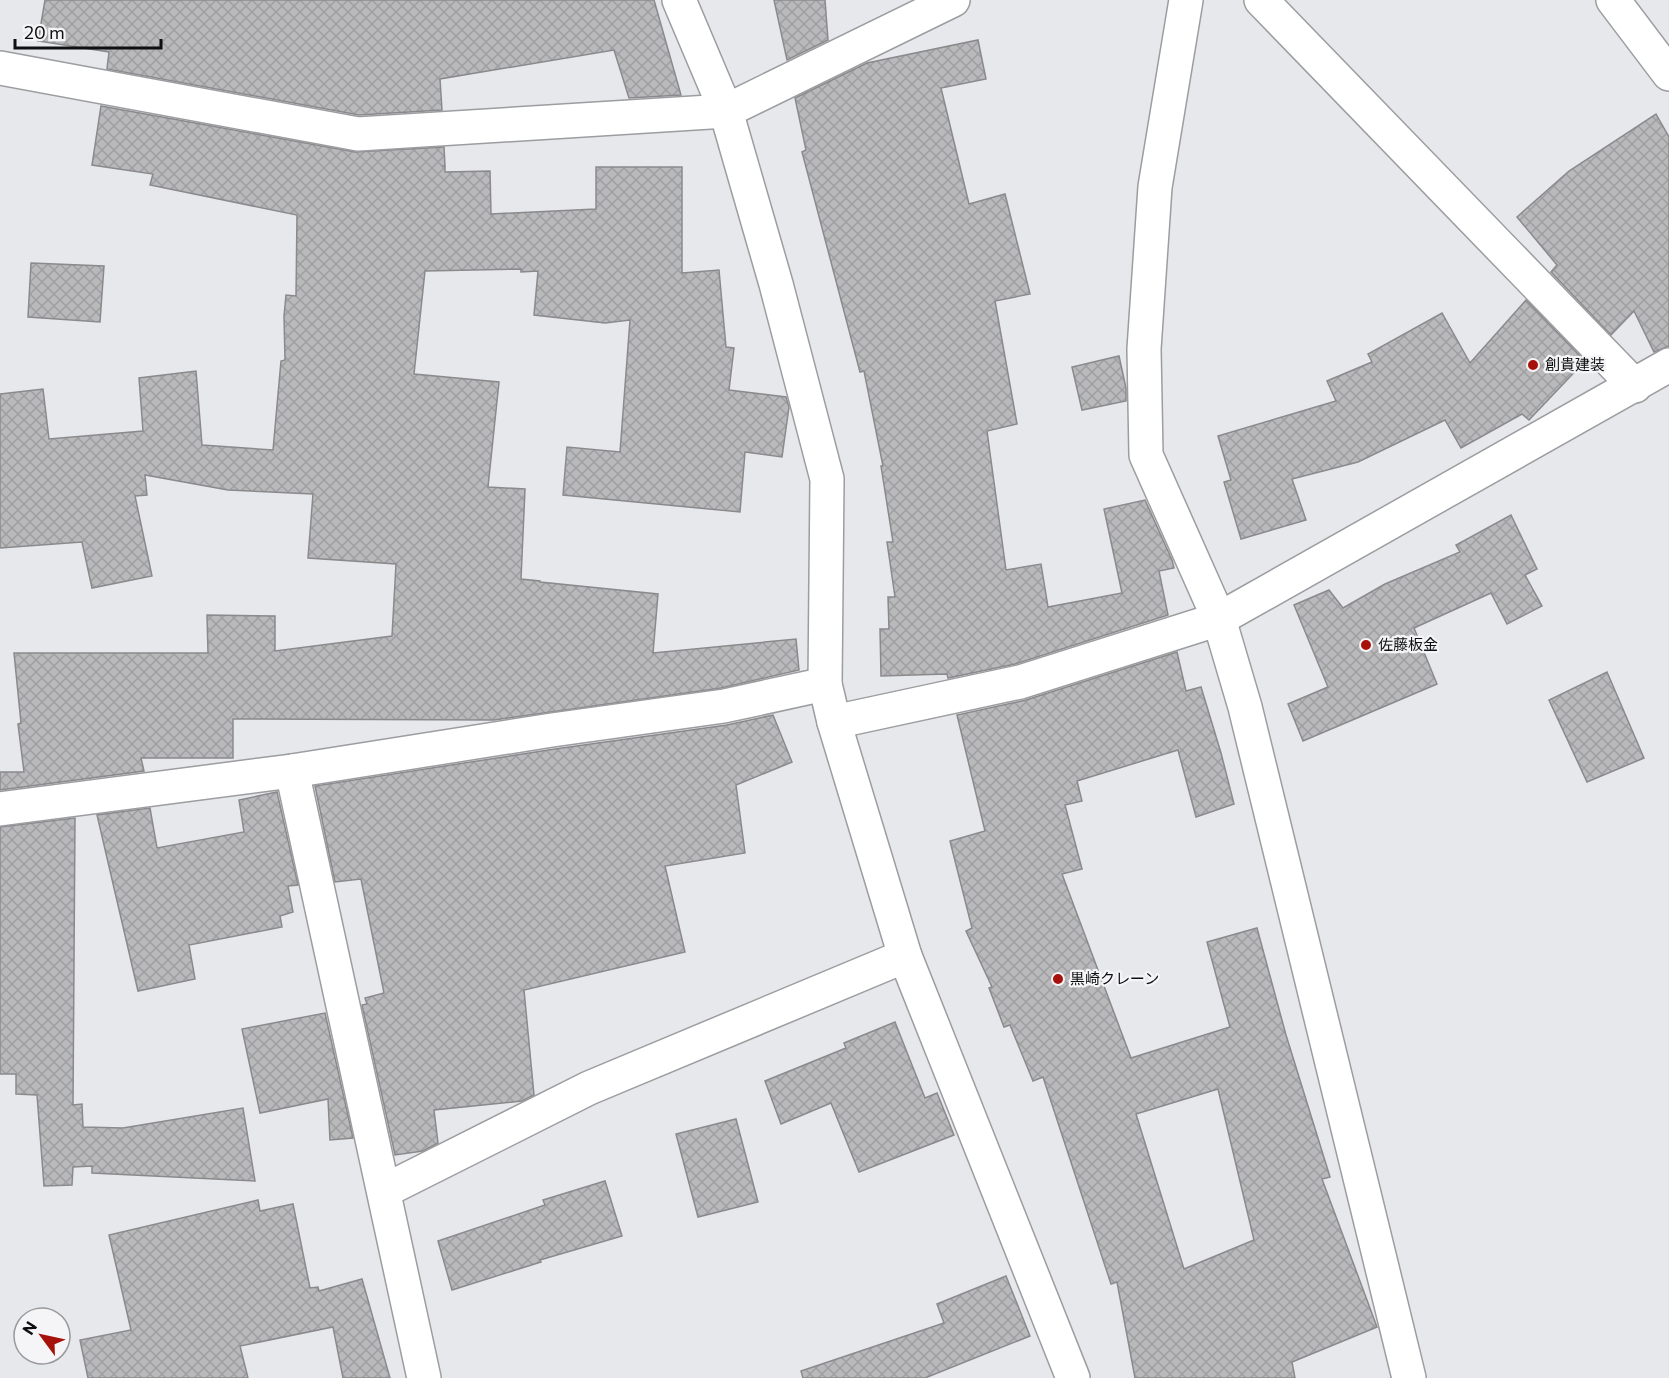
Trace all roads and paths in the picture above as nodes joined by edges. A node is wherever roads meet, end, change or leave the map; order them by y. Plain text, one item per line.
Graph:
1 (679, 0) edge
2 (953, 0) edge
3 (1186, 0) edge
4 (1261, 0) edge
5 (1613, 0) edge
6 (0, 68) edge
7 (1669, 74) edge
8 (726, 111) junction
9 (1669, 365) edge
10 (1635, 386) junction
11 (1219, 619) junction
12 (825, 684) junction
13 (834, 722) junction
14 (292, 771) junction
15 (0, 808) edge
16 (905, 956) junction
17 (384, 1191) junction
18 (424, 1378) edge
19 (1073, 1378) edge
20 (1409, 1378) edge

1 - 8 street
2 - 8 street
3 - 11 street
4 - 10 street
5 - 7 street
6 - 8 street
8 - 12 street
9 - 10 street
10 - 11 street
11 - 13 street
11 - 20 street
12 - 13 street
12 - 14 street
13 - 16 street
14 - 15 street
14 - 17 street
16 - 17 street
16 - 19 street
17 - 18 street

